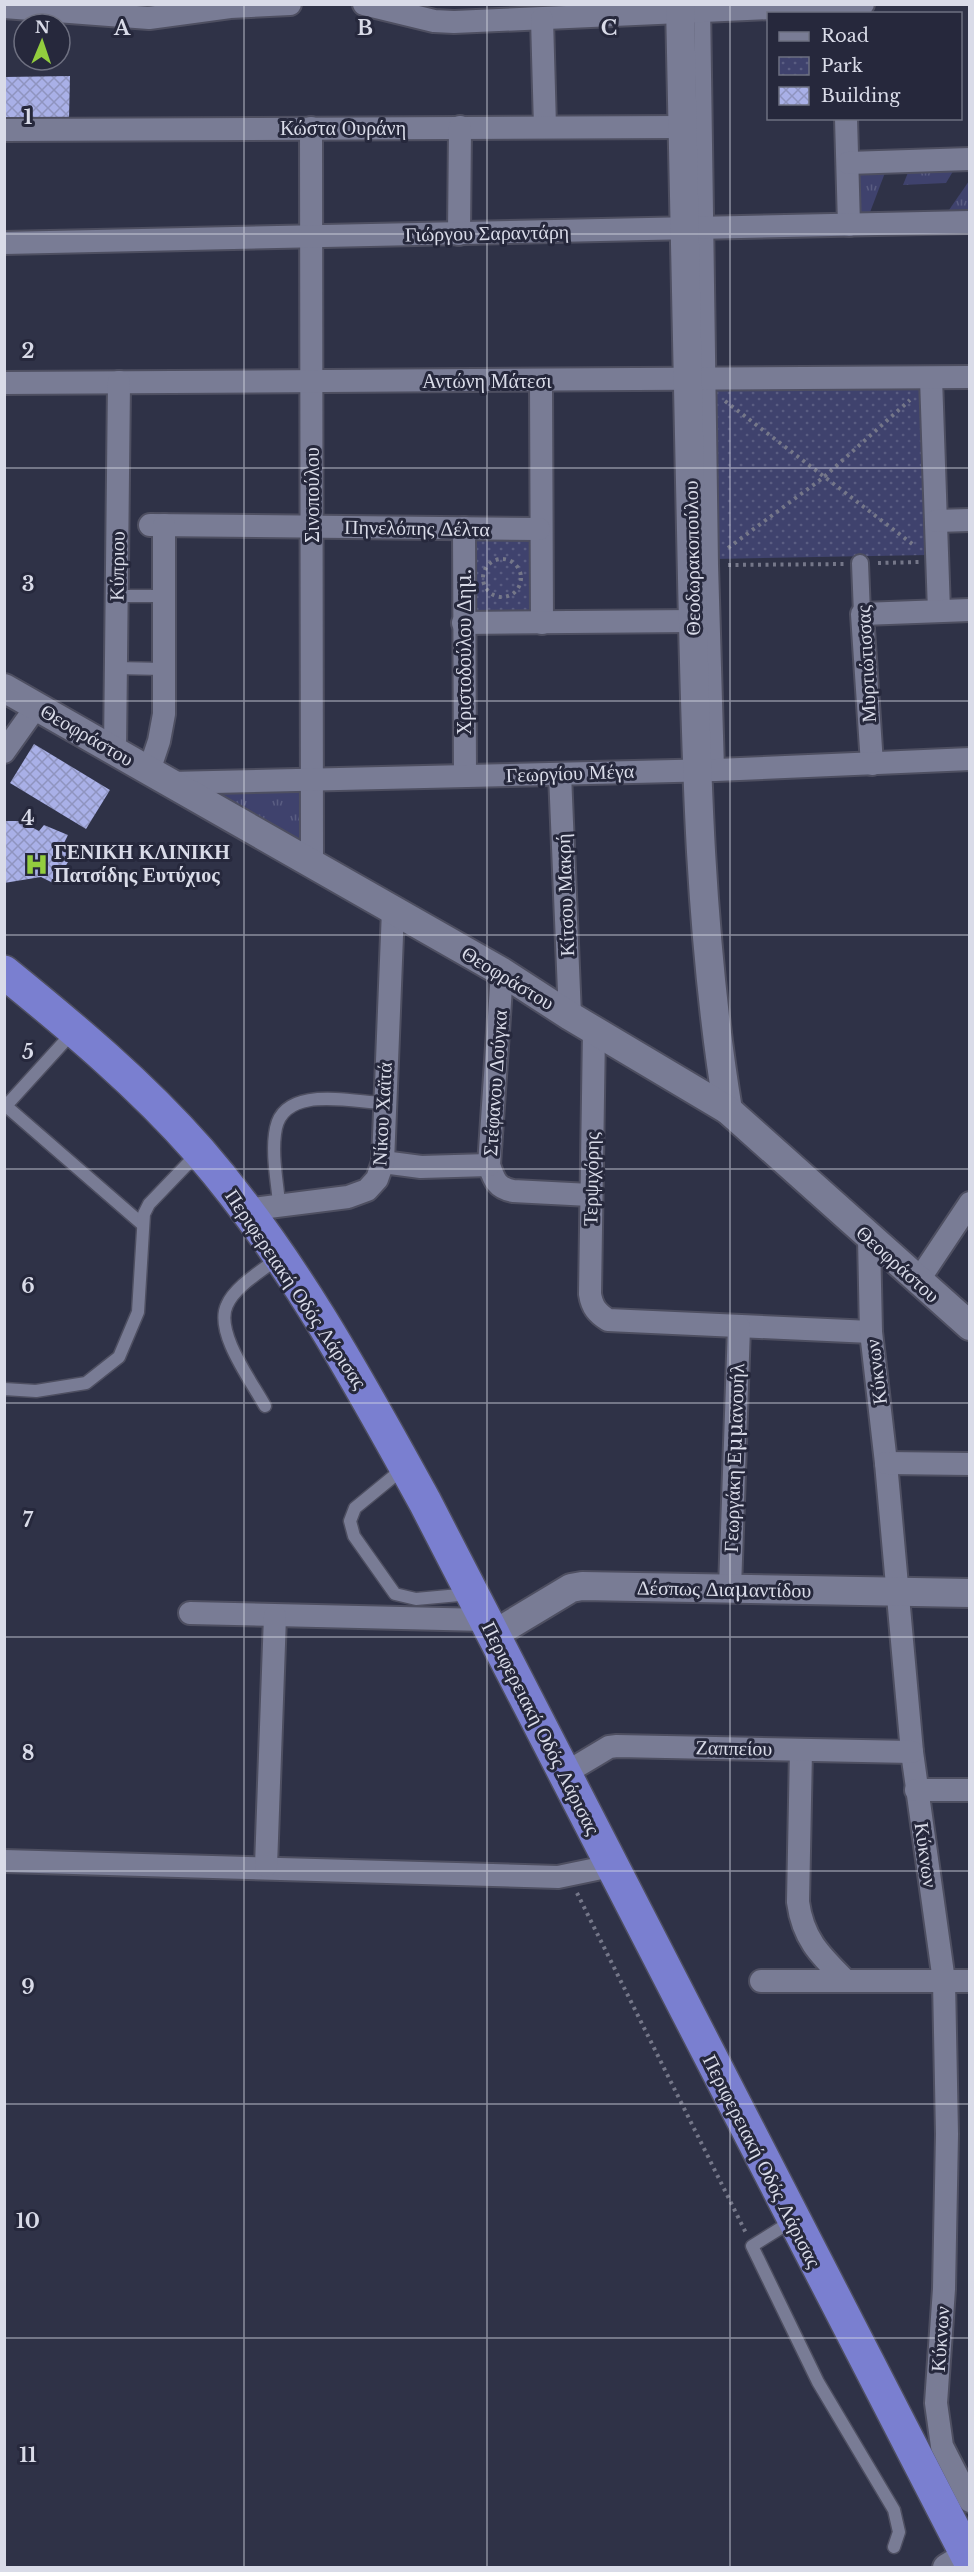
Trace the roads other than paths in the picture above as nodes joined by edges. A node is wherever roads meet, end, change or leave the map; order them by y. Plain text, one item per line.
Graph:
1 (290, 4) edge
2 (364, 4) edge
3 (4, 7) edge
4 (850, 8) edge
5 (691, 9) edge
6 (150, 11) edge
7 (466, 13) edge
8 (542, 19) junction
9 (846, 120) edge
10 (682, 126) junction
11 (460, 127) junction
12 (545, 127) junction
13 (311, 128) junction
14 (4, 130) edge
15 (969, 159) edge
16 (848, 163) junction
17 (969, 222) edge
18 (849, 225) junction
19 (694, 228) junction
20 (459, 234) junction
21 (311, 237) junction
22 (4, 243) edge
23 (969, 377) edge
24 (931, 378) junction
25 (119, 381) junction
26 (312, 381) junction
27 (697, 381) junction
28 (541, 382) junction
29 (4, 383) edge
30 (969, 520) edge
31 (936, 521) junction
32 (312, 526) junction
33 (464, 528) junction
34 (539, 529) junction
35 (860, 563) road end
36 (117, 596) junction
37 (164, 596) junction
38 (969, 610) edge
39 (939, 611) junction
40 (862, 614) junction
41 (693, 621) junction
42 (463, 623) junction
43 (542, 623) junction
44 (116, 668) junction
45 (164, 669) junction
46 (4, 688) edge
47 (36, 707) junction
48 (115, 751) junction
49 (4, 752) edge
50 (969, 759) edge
51 (872, 764) junction
52 (706, 770) junction
53 (560, 774) junction
54 (465, 776) junction
55 (159, 777) junction
56 (312, 779) junction
57 (312, 863) junction
58 (393, 910) junction
59 (4, 972) edge
60 (502, 972) junction
61 (582, 1024) junction
62 (75, 1030) junction
63 (384, 1103) junction
64 (5, 1107) edge
65 (728, 1110) junction
66 (199, 1151) junction
67 (383, 1162) junction
68 (489, 1165) junction
69 (590, 1195) junction
70 (279, 1203) junction
71 (969, 1203) edge
72 (245, 1210) junction
73 (142, 1224) junction
74 (868, 1238) junction
75 (279, 1257) junction
76 (918, 1281) junction
77 (969, 1326) edge
78 (739, 1327) junction
79 (871, 1332) junction
80 (4, 1389) edge
81 (265, 1406) dead end
82 (886, 1463) junction
83 (969, 1464) edge
84 (406, 1466) junction
85 (730, 1588) junction
86 (896, 1593) junction
87 (969, 1593) edge
88 (190, 1613) dead end
89 (275, 1616) junction
90 (483, 1616) junction
91 (801, 1750) junction
92 (912, 1752) junction
93 (564, 1774) junction
94 (916, 1790) junction
95 (969, 1790) edge
96 (4, 1861) edge
97 (266, 1866) junction
98 (611, 1866) junction
99 (761, 1981) dead end
100 (846, 1981) junction
101 (944, 1981) junction
102 (969, 1981) edge
103 (793, 2221) junction
104 (930, 2453) junction
105 (969, 2502) edge
106 (894, 2547) dead end
107 (961, 2562) edge

1 - 6 street
2 - 7 street
3 - 6 street
4 - 5 street
5 - 8 street
5 - 10 street, Θεοδωρακοπούλου
5 - 19 street
7 - 8 street
8 - 12 street
9 - 16 street
10 - 12 street, Κώστα Ουράνη
10 - 19 street, Θεοδωρακοπούλου
11 - 12 street, Κώστα Ουράνη
11 - 13 street, Κώστα Ουράνη
11 - 20 street
13 - 14 street, Κώστα Ουράνη
13 - 21 street, Σινοπούλου
15 - 16 street
16 - 18 street
17 - 18 street, Γιώργου Σαραντάρη
18 - 19 street, Γιώργου Σαραντάρη
19 - 20 street, Γιώργου Σαραντάρη
19 - 27 street, Θεοδωρακοπούλου
20 - 21 street, Γιώργου Σαραντάρη
21 - 22 street, Γιώργου Σαραντάρη
21 - 26 street, Σινοπούλου
23 - 24 street, Αντώνη Μάτεσι
24 - 27 street, Αντώνη Μάτεσι
24 - 31 street
25 - 26 street, Αντώνη Μάτεσι
25 - 29 street, Αντώνη Μάτεσι
25 - 36 street, Κύπριου
26 - 28 street, Αντώνη Μάτεσι
26 - 32 street, Σινοπούλου
27 - 28 street, Αντώνη Μάτεσι
27 - 41 street, Θεοδωρακοπούλου
27 - 52 street
28 - 34 street
30 - 31 street
31 - 39 street
32 - 33 street, Πηνελόπης Δέλτα
32 - 37 street, Πηνελόπης Δέλτα
32 - 56 street, Σινοπούλου
33 - 34 street, Πηνελόπης Δέλτα
33 - 42 street, Χριστοδούλου Δημ.
34 - 43 street
35 - 40 street, Μυρτιώτισσας
36 - 37 lane
36 - 44 street, Κύπριου
37 - 45 street
38 - 39 street
39 - 40 street
40 - 51 street, Μυρτιώτισσας
41 - 43 street
41 - 52 street, Θεοδωρακοπούλου
42 - 43 street
42 - 54 street, Χριστοδούλου Δημ.
44 - 45 lane
44 - 48 street, Κύπριου
45 - 55 street
46 - 47 street, Θεοφράστου
47 - 48 street, Θεοφράστου
47 - 49 street
48 - 55 street, Θεοφράστου
50 - 51 street, Γεωργίου Μέγα
51 - 52 street, Γεωργίου Μέγα
52 - 53 street, Γεωργίου Μέγα
52 - 65 street, Θεοδωρακοπούλου
53 - 54 street, Γεωργίου Μέγα
53 - 61 street, Κίτσου Μακρή
54 - 56 street, Γεωργίου Μέγα
55 - 56 street, Γεωργίου Μέγα
55 - 57 street, Θεοφράστου
56 - 57 street, Σινοπούλου
57 - 58 street, Θεοφράστου
58 - 60 street, Θεοφράστου
58 - 63 street, Νίκου Χαϊτά
59 - 62 highway, Περιφερειακή Οδός Λάρισας
60 - 61 street, Θεοφράστου
60 - 68 street, Στέφανου Δούγκα
61 - 65 street, Θεοφράστου
61 - 69 street, Τερψιχόρης
62 - 64 lane
62 - 66 highway, Περιφερειακή Οδός Λάρισας
63 - 67 street, Νίκου Χαϊτά
63 - 70 lane
64 - 73 lane
65 - 74 street, Θεοφράστου
66 - 72 highway, Περιφερειακή Οδός Λάρισας
66 - 73 lane
67 - 68 street
67 - 70 street, Νίκου Χαϊτά
68 - 69 street, Στέφανου Δούγκα
69 - 78 street, Τερψιχόρης
70 - 72 street, Νίκου Χαϊτά
71 - 76 street
72 - 75 highway, Περιφερειακή Οδός Λάρισας
73 - 80 lane
74 - 76 street, Θεοφράστου
74 - 79 street, Κύκνων
75 - 81 lane
75 - 84 highway, Περιφερειακή Οδός Λάρισας
76 - 77 street, Θεοφράστου
78 - 79 street
78 - 85 street, Γεωργάκη Εμμανουήλ
79 - 82 street, Κύκνων
82 - 83 street
82 - 86 street, Κύκνων
84 - 90 highway, Περιφερειακή Οδός Λάρισας
84 - 90 lane
85 - 86 street, Δέσπως Διαμαντίδου
85 - 90 street, Δέσπως Διαμαντίδου
86 - 87 street, Δέσπως Διαμαντίδου
86 - 92 street, Κύκνων
88 - 89 street
89 - 90 street
89 - 97 street
90 - 93 highway, Περιφερειακή Οδός Λάρισας
91 - 92 street, Ζαππείου
91 - 93 street, Ζαππείου
91 - 100 street
92 - 94 street, Κύκνων
93 - 98 highway, Περιφερειακή Οδός Λάρισας
94 - 95 street
94 - 101 street, Κύκνων
96 - 97 street
97 - 98 street
98 - 103 highway, Περιφερειακή Οδός Λάρισας
99 - 100 street
100 - 101 street
101 - 102 street
101 - 104 street, Κύκνων
103 - 104 highway, Περιφερειακή Οδός Λάρισας
103 - 106 lane
104 - 105 street, Κύκνων
104 - 107 highway, Περιφερειακή Οδός Λάρισας

